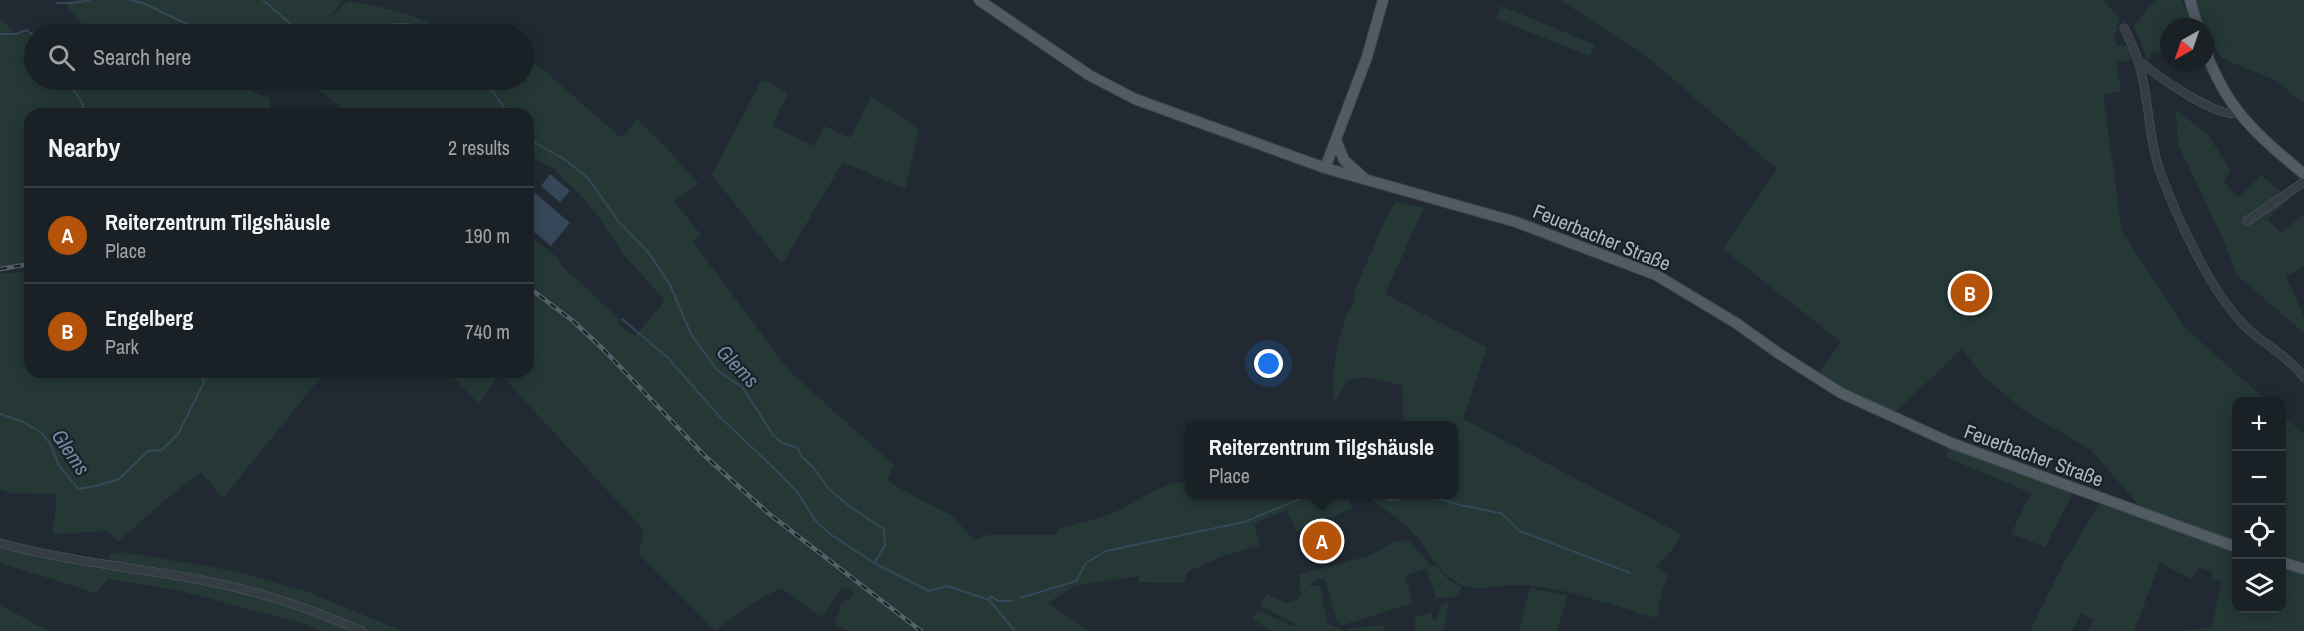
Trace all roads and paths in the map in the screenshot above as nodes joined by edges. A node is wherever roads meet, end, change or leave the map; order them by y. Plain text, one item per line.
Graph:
1 (979, 0) edge
2 (1383, 0) edge
3 (2190, 0) edge
4 (2195, 18) edge
5 (2124, 28) dead end
6 (2137, 59) junction
7 (2214, 70) edge
8 (2238, 113) junction
9 (1336, 140) junction
10 (1325, 168) junction
11 (2304, 174) edge
12 (1367, 181) junction
13 (2304, 182) edge
14 (2247, 221) dead end
15 (2304, 378) edge
16 (0, 543) edge
17 (2232, 546) edge
18 (2286, 563) edge
19 (2304, 569) edge
20 (362, 631) edge

1 - 10 main road, Feuerbacher Straße
2 - 9 main road
3 - 4 main road
5 - 6 street
6 - 8 street
6 - 15 street
7 - 8 main road
8 - 11 main road
9 - 10 main road
9 - 12 main road
10 - 12 main road, Feuerbacher Straße
12 - 17 main road, Feuerbacher Straße
13 - 14 street
16 - 20 street
18 - 19 main road

